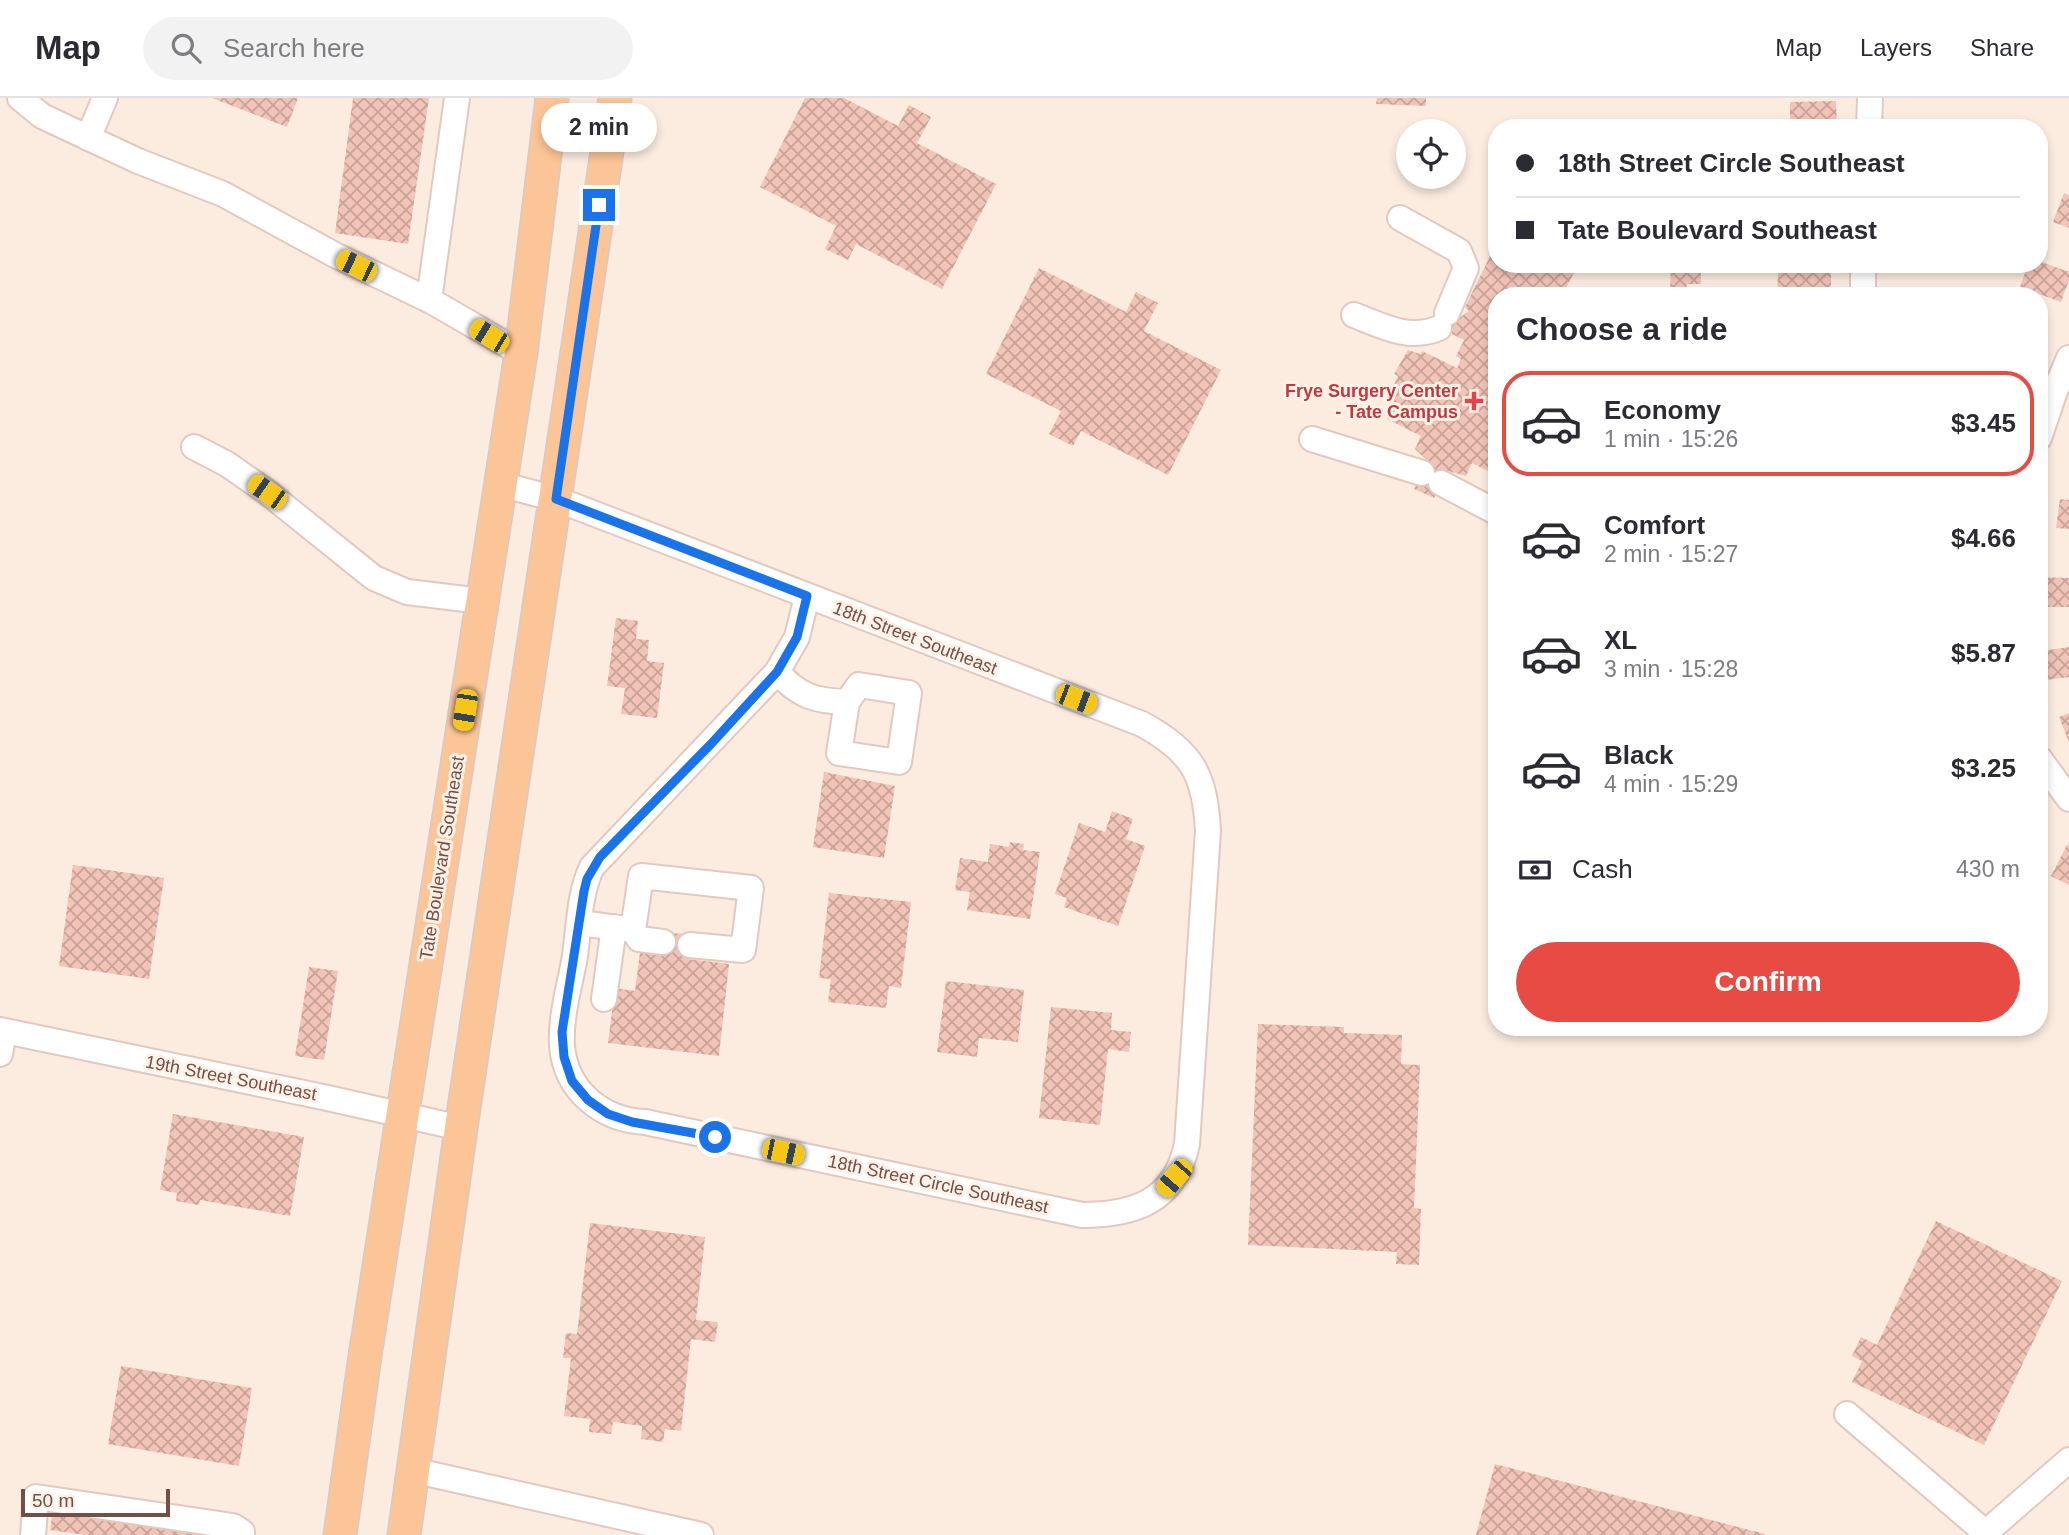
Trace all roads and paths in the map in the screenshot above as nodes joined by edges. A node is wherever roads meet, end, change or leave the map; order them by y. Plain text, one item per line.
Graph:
1 (20, 98) edge
2 (105, 98) edge
3 (457, 98) edge
4 (552, 98) edge
5 (615, 98) edge
6 (1870, 98) edge
7 (39, 107) edge
8 (1869, 119) edge
9 (88, 138) junction
10 (1400, 218) dead end
11 (429, 300) junction
12 (1354, 315) dead end
13 (521, 353) junction
14 (2069, 358) edge
15 (2048, 412) edge
16 (1312, 439) dead end
17 (194, 447) dead end
18 (500, 484) junction
19 (556, 499) junction
20 (1488, 508) edge
21 (807, 596) junction
22 (482, 601) junction
23 (777, 672) junction
24 (847, 702) dead end
25 (2048, 770) edge
26 (1197, 772) joint
27 (2069, 799) edge
28 (580, 923) junction
29 (623, 929) junction
30 (663, 942) dead end
31 (690, 945) dead end
32 (604, 999) dead end
33 (1, 1038) edge
34 (402, 1115) junction
35 (461, 1128) junction
36 (1847, 1414) dead end
37 (2069, 1460) edge
38 (412, 1470) junction
39 (36, 1534) edge
40 (1985, 1534) edge
41 (242, 1535) edge
42 (340, 1535) edge
43 (404, 1535) edge
44 (701, 1535) edge

1 - 7 street
2 - 9 street
3 - 11 street
4 - 13 main road, Tate Boulevard Southeast
5 - 19 main road
6 - 8 street
7 - 9 street
9 - 11 street
10 - 12 street
11 - 13 street
13 - 18 main road, Tate Boulevard Southeast
14 - 15 street
16 - 20 street
17 - 22 street
18 - 19 street, 18th Street Southeast
18 - 22 main road, Tate Boulevard Southeast
19 - 21 street, 18th Street Southeast
19 - 35 main road
21 - 23 street, 18th Street Circle Southeast
21 - 26 street, 18th Street Southeast
22 - 34 main road, Tate Boulevard Southeast
23 - 24 street
23 - 28 street, 18th Street Circle Southeast
25 - 27 street
26 - 28 street, 18th Street Circle Southeast
28 - 29 street
29 - 30 street
29 - 31 street
29 - 32 street
33 - 34 street, 19th Street Southeast
34 - 35 street, 19th Street Southeast
34 - 42 main road, Tate Boulevard Southeast
35 - 38 main road
36 - 40 street
37 - 40 street
38 - 43 main road
38 - 44 street
39 - 41 street

